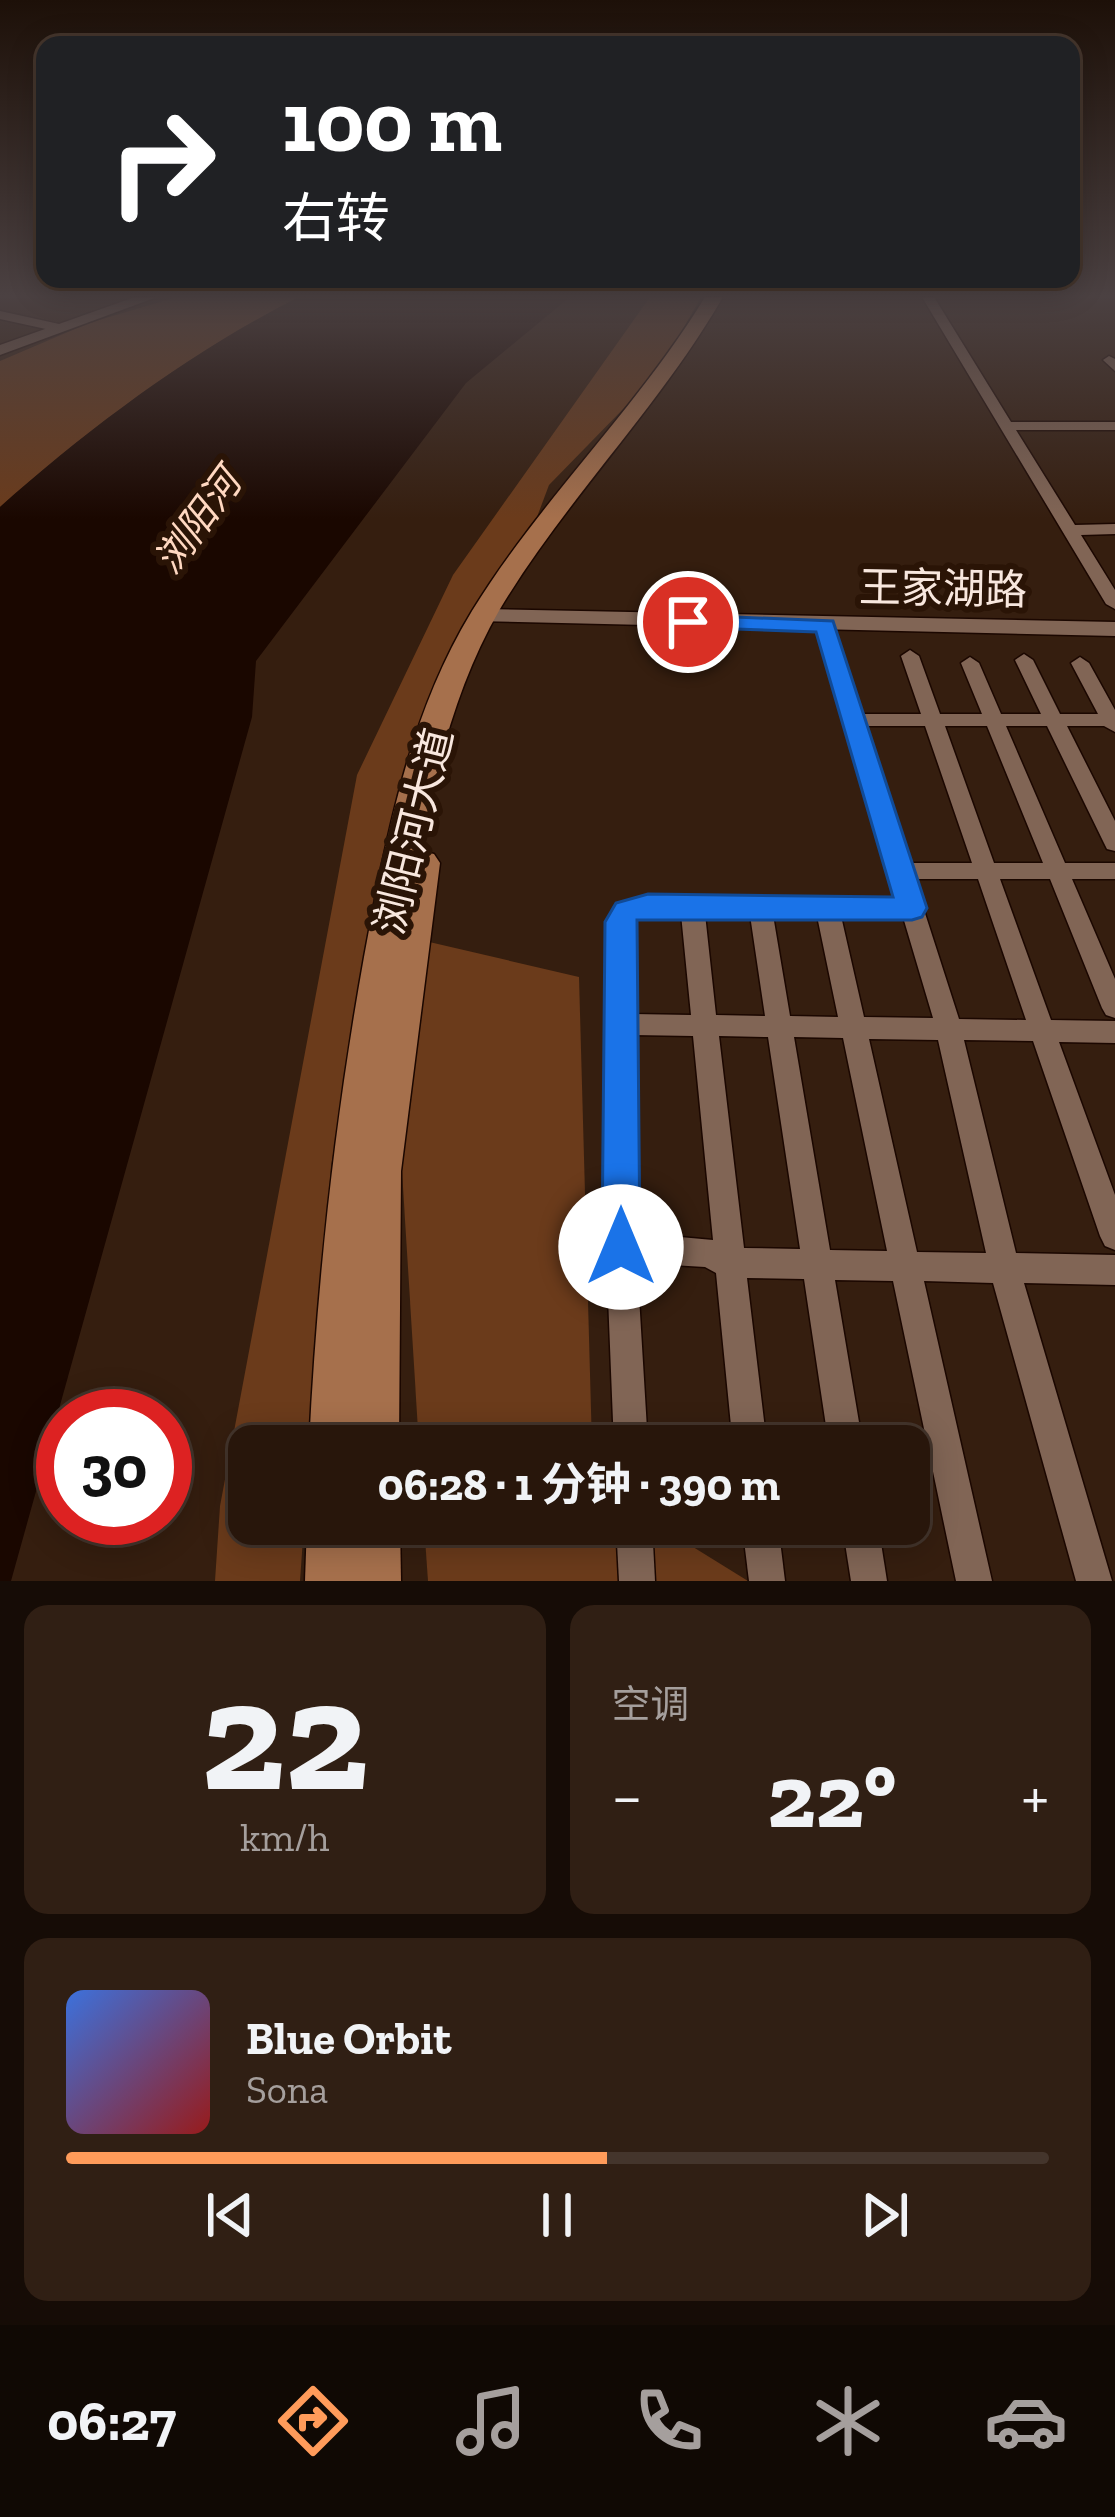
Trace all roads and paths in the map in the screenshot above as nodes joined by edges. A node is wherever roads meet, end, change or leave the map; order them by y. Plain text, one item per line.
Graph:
1 (669, 371) edge
2 (688, 371) edge
3 (973, 371) edge
4 (1006, 426) junction
5 (1115, 426) edge
6 (1115, 529) edge
7 (1070, 530) junction
8 (1115, 604) edge
9 (494, 616) junction
10 (825, 626) junction
11 (1115, 629) edge
12 (910, 656) dead end
13 (1024, 660) dead end
14 (970, 663) dead end
15 (1080, 663) dead end
16 (994, 719) junction
17 (1054, 719) junction
18 (854, 720) junction
19 (932, 720) junction
20 (1114, 722) edge
21 (1115, 843) edge
22 (901, 871) junction
23 (989, 871) junction
24 (1061, 871) junction
25 (1115, 871) edge
26 (692, 906) junction
27 (760, 907) junction
28 (827, 908) junction
29 (912, 908) junction
30 (1115, 1008) edge
31 (619, 1024) junction
32 (701, 1025) junction
33 (779, 1027) junction
34 (852, 1028) junction
35 (948, 1030) junction
36 (1046, 1031) junction
37 (1115, 1032) edge
38 (1115, 1237) edge
39 (621, 1247) junction
40 (727, 1263) junction
41 (815, 1265) junction
42 (904, 1267) junction
43 (1005, 1270) junction
44 (1115, 1270) edge
45 (337, 1425) edge
46 (373, 1425) edge
47 (630, 1425) edge
48 (747, 1425) edge
49 (842, 1425) edge
50 (335, 1545) edge
51 (372, 1545) edge
52 (635, 1545) edge
53 (763, 1545) edge
54 (863, 1545) edge
55 (334, 1581) edge
56 (372, 1581) edge
57 (637, 1581) edge
58 (767, 1581) edge
59 (869, 1581) edge
60 (974, 1581) edge
61 (1094, 1581) edge

1 - 9 main road, 浏阳河大道
2 - 9 main road, 浏阳河大道
3 - 4 street
4 - 5 street
4 - 7 street
6 - 7 street
7 - 8 street
9 - 10 street, 王家湖路
9 - 45 main road, 浏阳河大道
9 - 46 main road, 浏阳河大道
10 - 11 street, 王家湖路
10 - 18 street
12 - 19 street
13 - 17 street
14 - 16 street
15 - 20 street
16 - 17 street
16 - 19 street
16 - 24 street
17 - 20 street
17 - 21 street
18 - 19 street
18 - 22 street
19 - 23 street
22 - 23 street
22 - 29 street
23 - 24 street
23 - 36 street
24 - 25 street
24 - 30 street
26 - 27 street
26 - 31 street
26 - 32 street
27 - 28 street
27 - 33 street
28 - 29 street
28 - 34 street
29 - 35 street
31 - 32 street
31 - 39 street
32 - 33 street
32 - 40 street
33 - 34 street
33 - 41 street
34 - 35 street
34 - 42 street
35 - 36 street
35 - 43 street
36 - 37 street
36 - 38 street
39 - 40 street
39 - 47 street
40 - 41 street
40 - 48 street
41 - 42 street
41 - 49 street
42 - 43 street
42 - 60 street
43 - 44 street
43 - 61 street
50 - 55 main road
51 - 56 main road
52 - 57 street
53 - 58 street
54 - 59 street

